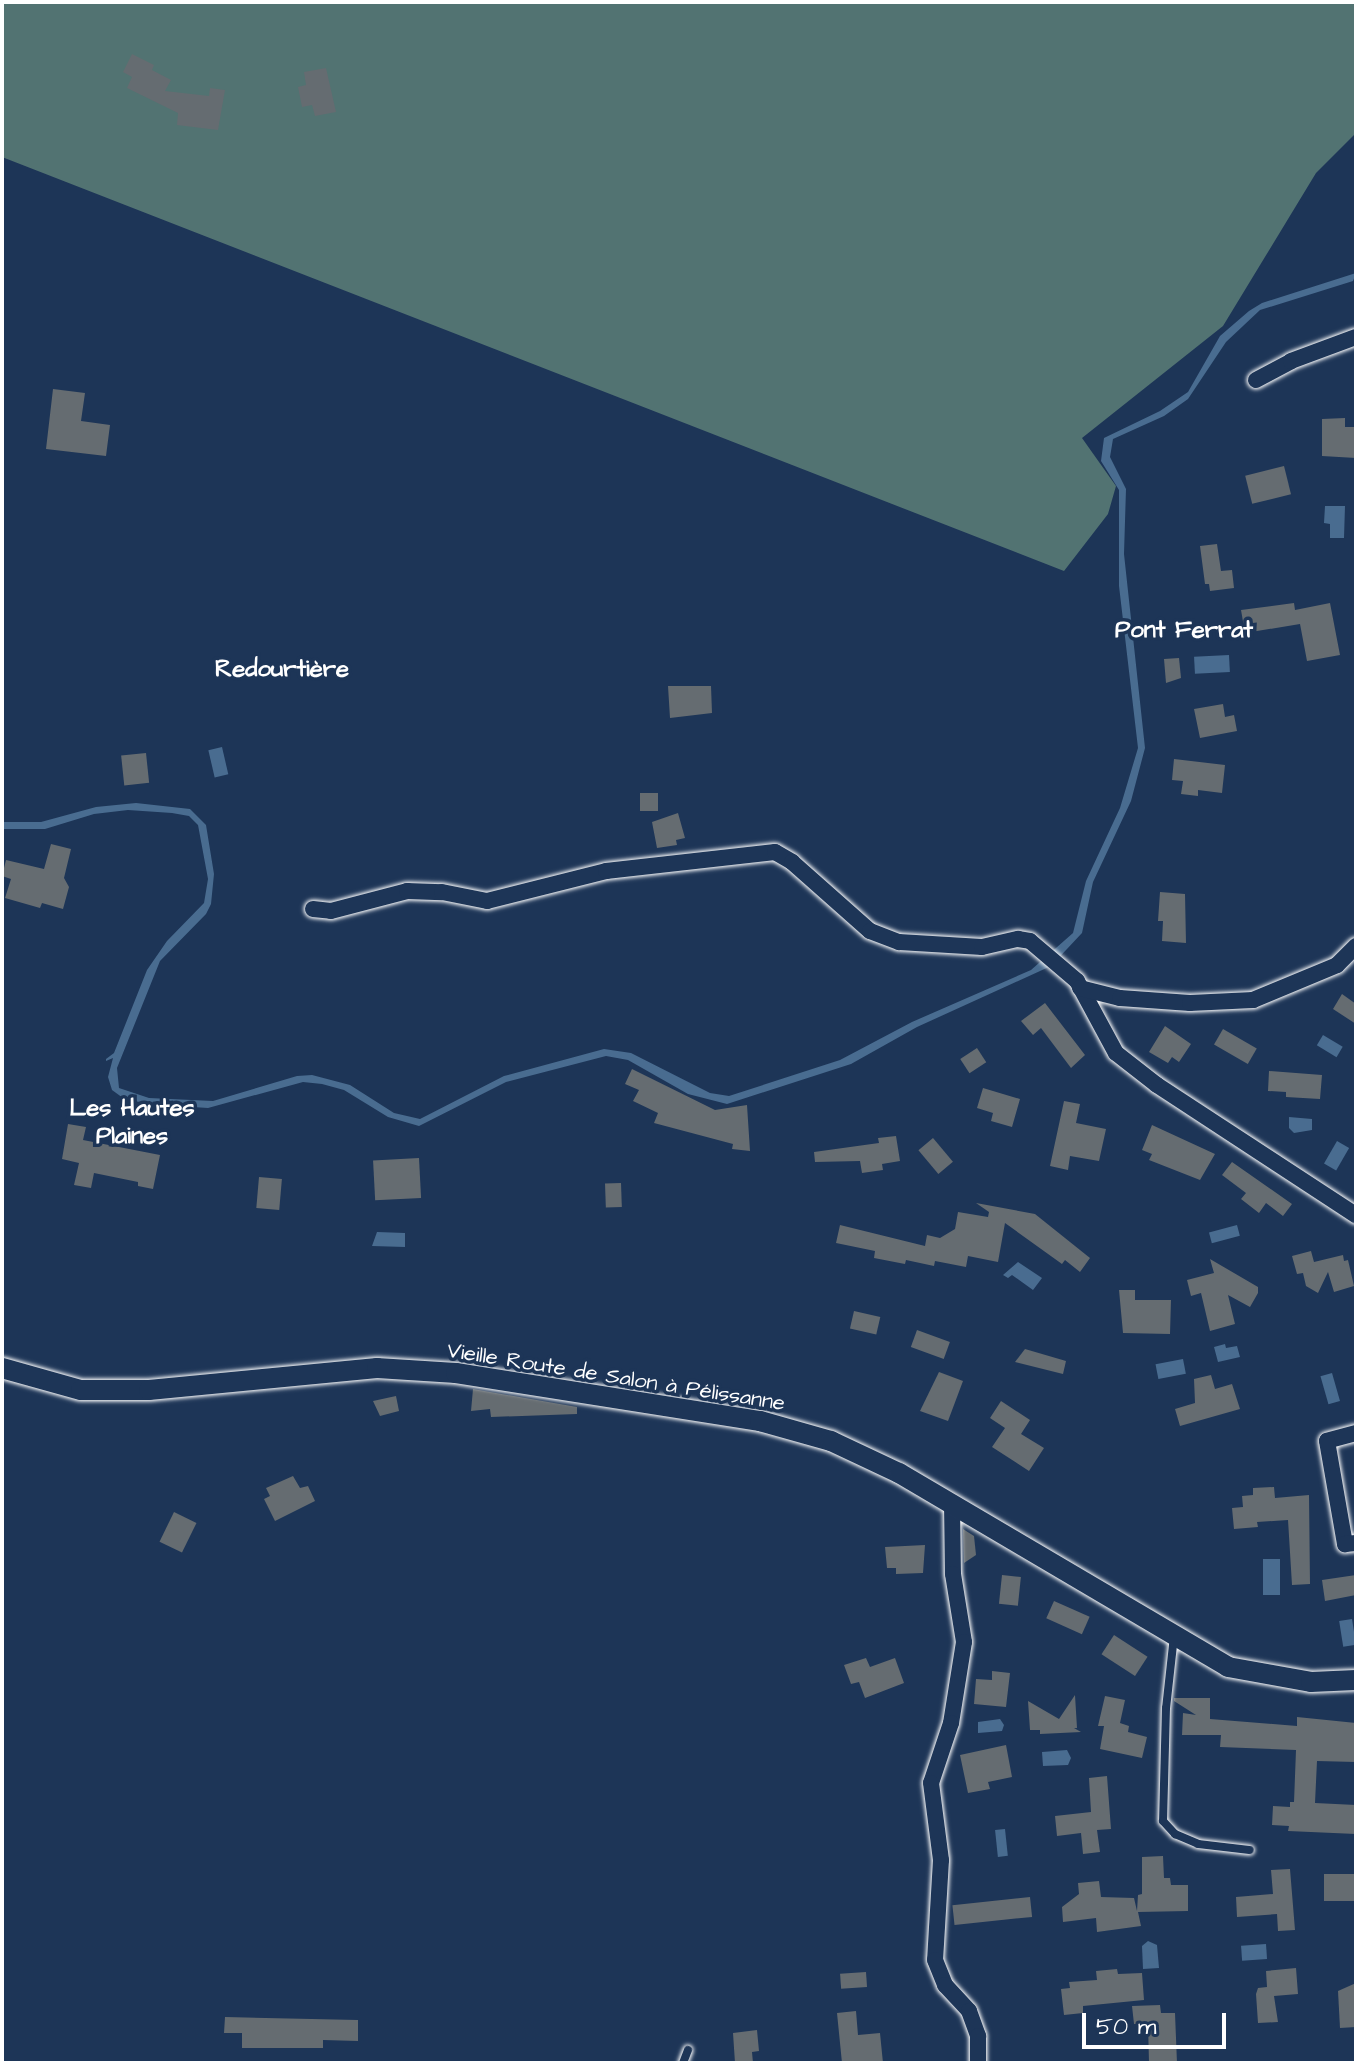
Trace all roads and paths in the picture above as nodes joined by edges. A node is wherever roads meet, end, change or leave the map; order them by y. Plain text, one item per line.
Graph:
1 (1356, 337) edge
2 (1256, 380) dead end
3 (313, 909) dead end
4 (1356, 946) edge
5 (1080, 988) junction
6 (1356, 1215) edge
7 (2, 1368) edge
8 (1356, 1433) edge
9 (952, 1504) junction
10 (1356, 1543) edge
11 (1174, 1635) junction
12 (1356, 1680) edge
13 (1250, 1850) dead end
14 (688, 2050) dead end
15 (683, 2063) edge
16 (978, 2063) edge

1 - 2 street
3 - 5 street
4 - 5 street
5 - 6 street
7 - 9 street, Vieille Route de Salon à Pélissanne
8 - 10 street
9 - 11 street, Vieille Route de Salon à Pélissanne
9 - 16 street
11 - 12 street, Vieille Route de Salon à Pélissanne
11 - 13 lane
14 - 15 lane

